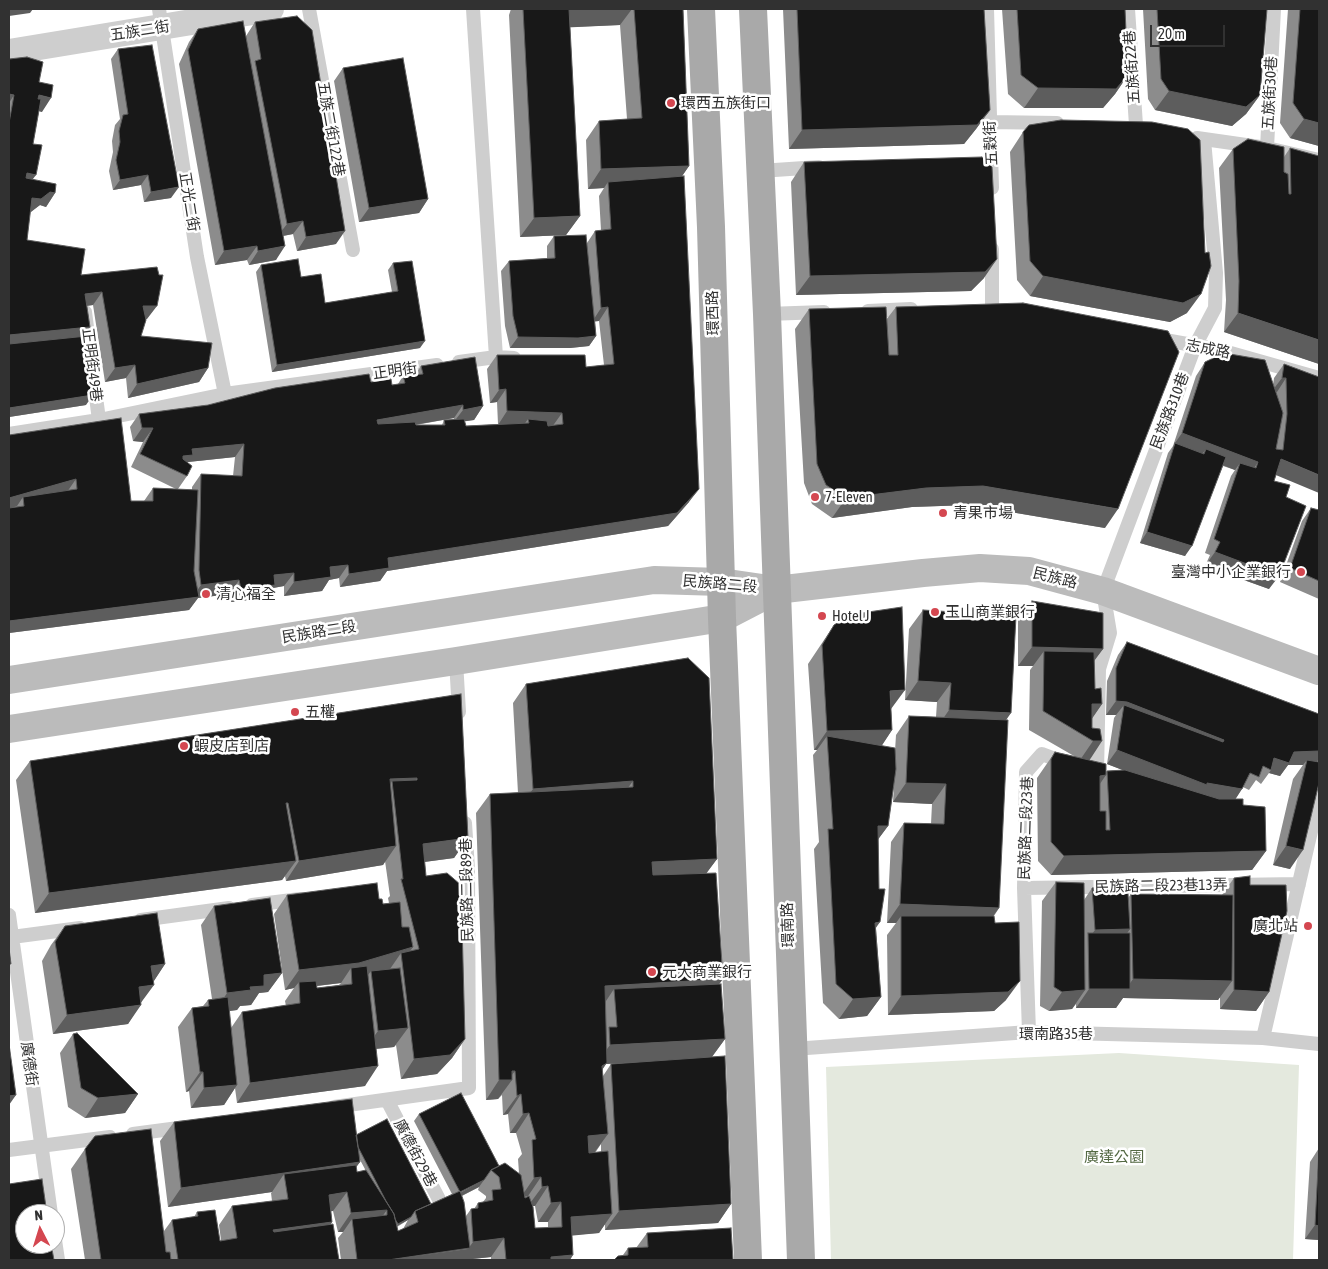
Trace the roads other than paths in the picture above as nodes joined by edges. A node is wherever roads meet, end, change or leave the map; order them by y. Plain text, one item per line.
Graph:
1 (271, 9) edge
2 (309, 9) edge
3 (473, 9) edge
4 (701, 9) edge
5 (753, 9) edge
6 (987, 9) edge
7 (1128, 9) edge
8 (1274, 9) edge
9 (161, 18) edge
10 (9, 52) edge
11 (990, 122) junction
12 (1068, 124) edge
13 (1136, 126) edge
14 (1185, 136) edge
15 (1204, 140) junction
16 (1266, 148) junction
17 (992, 159) junction
18 (973, 160) edge
19 (1319, 160) edge
20 (828, 167) edge
21 (760, 170) junction
22 (992, 198) edge
23 (992, 237) edge
24 (353, 250) dead end
25 (992, 307) edge
26 (924, 309) edge
27 (85, 311) edge
28 (855, 311) edge
29 (836, 312) edge
30 (767, 314) junction
31 (1137, 335) edge
32 (1194, 346) junction
33 (496, 357) junction
34 (526, 358) edge
35 (1319, 378) edge
36 (225, 394) junction
37 (100, 420) junction
38 (9, 434) edge
39 (721, 582) junction
40 (776, 590) junction
41 (1103, 591) junction
42 (722, 618) junction
43 (456, 661) junction
44 (1319, 671) edge
45 (9, 680) edge
46 (460, 721) edge
47 (9, 729) edge
48 (1319, 797) edge
49 (465, 810) edge
50 (1299, 884) junction
51 (1024, 888) junction
52 (313, 897) edge
53 (9, 915) edge
54 (128, 922) edge
55 (90, 927) edge
56 (12, 937) junction
57 (1029, 1032) junction
58 (1264, 1038) junction
59 (1319, 1044) edge
60 (793, 1049) junction
61 (469, 1088) joint
62 (387, 1100) junction
63 (318, 1109) edge
64 (199, 1125) edge
65 (40, 1146) junction
66 (9, 1150) edge
67 (49, 1204) edge
68 (443, 1207) edge
69 (748, 1260) edge
70 (801, 1260) edge

1 - 9 street, 五族二街
2 - 24 lane, 五族二街122巷
3 - 33 lane
4 - 39 main road, 環西路
5 - 21 main road
6 - 11 lane, 五穀街
7 - 13 lane, 五族街22巷
8 - 16 lane, 五族街30巷
9 - 10 street, 五族二街
9 - 36 lane, 正光二街
11 - 12 lane
11 - 17 lane, 五穀街
14 - 15 lane
15 - 16 lane
15 - 32 lane, 民族路310巷
16 - 19 lane
17 - 18 lane
17 - 22 lane, 五穀街
20 - 21 lane
21 - 30 main road
23 - 25 lane
26 - 28 lane
27 - 37 lane, 正明街49巷
29 - 30 lane
30 - 40 main road
31 - 32 lane, 志成路
32 - 35 lane, 志成路
32 - 41 lane, 民族路310巷
33 - 34 lane, 正明街
33 - 36 lane, 正明街
36 - 37 lane, 正明街
37 - 38 lane, 正明街
39 - 40 main road, 民族路二段
39 - 42 main road, 環西路
39 - 45 main road, 民族路二段
40 - 41 main road, 民族路
40 - 42 main road, 民族路二段
40 - 60 main road, 環南路
41 - 44 main road, 民族路
41 - 51 lane, 民族路二段23巷
42 - 43 main road, 民族路二段
42 - 69 main road
43 - 46 lane
43 - 47 main road, 民族路二段
48 - 50 lane
49 - 61 lane, 民族路二段89巷
50 - 51 lane, 民族路二段23巷13弄
50 - 58 lane
51 - 57 lane, 民族路二段23巷
52 - 54 lane
53 - 56 lane, 廣德街
55 - 56 lane
56 - 65 lane, 廣德街
57 - 58 lane, 環南路35巷
57 - 60 lane, 環南路35巷
58 - 59 lane, 環南路35巷
60 - 70 main road, 環南路
61 - 62 lane, 廣德街29巷
62 - 63 lane, 廣德街29巷
62 - 68 lane, 廣德街29巷
64 - 65 lane
65 - 66 lane
65 - 67 lane, 廣德街

